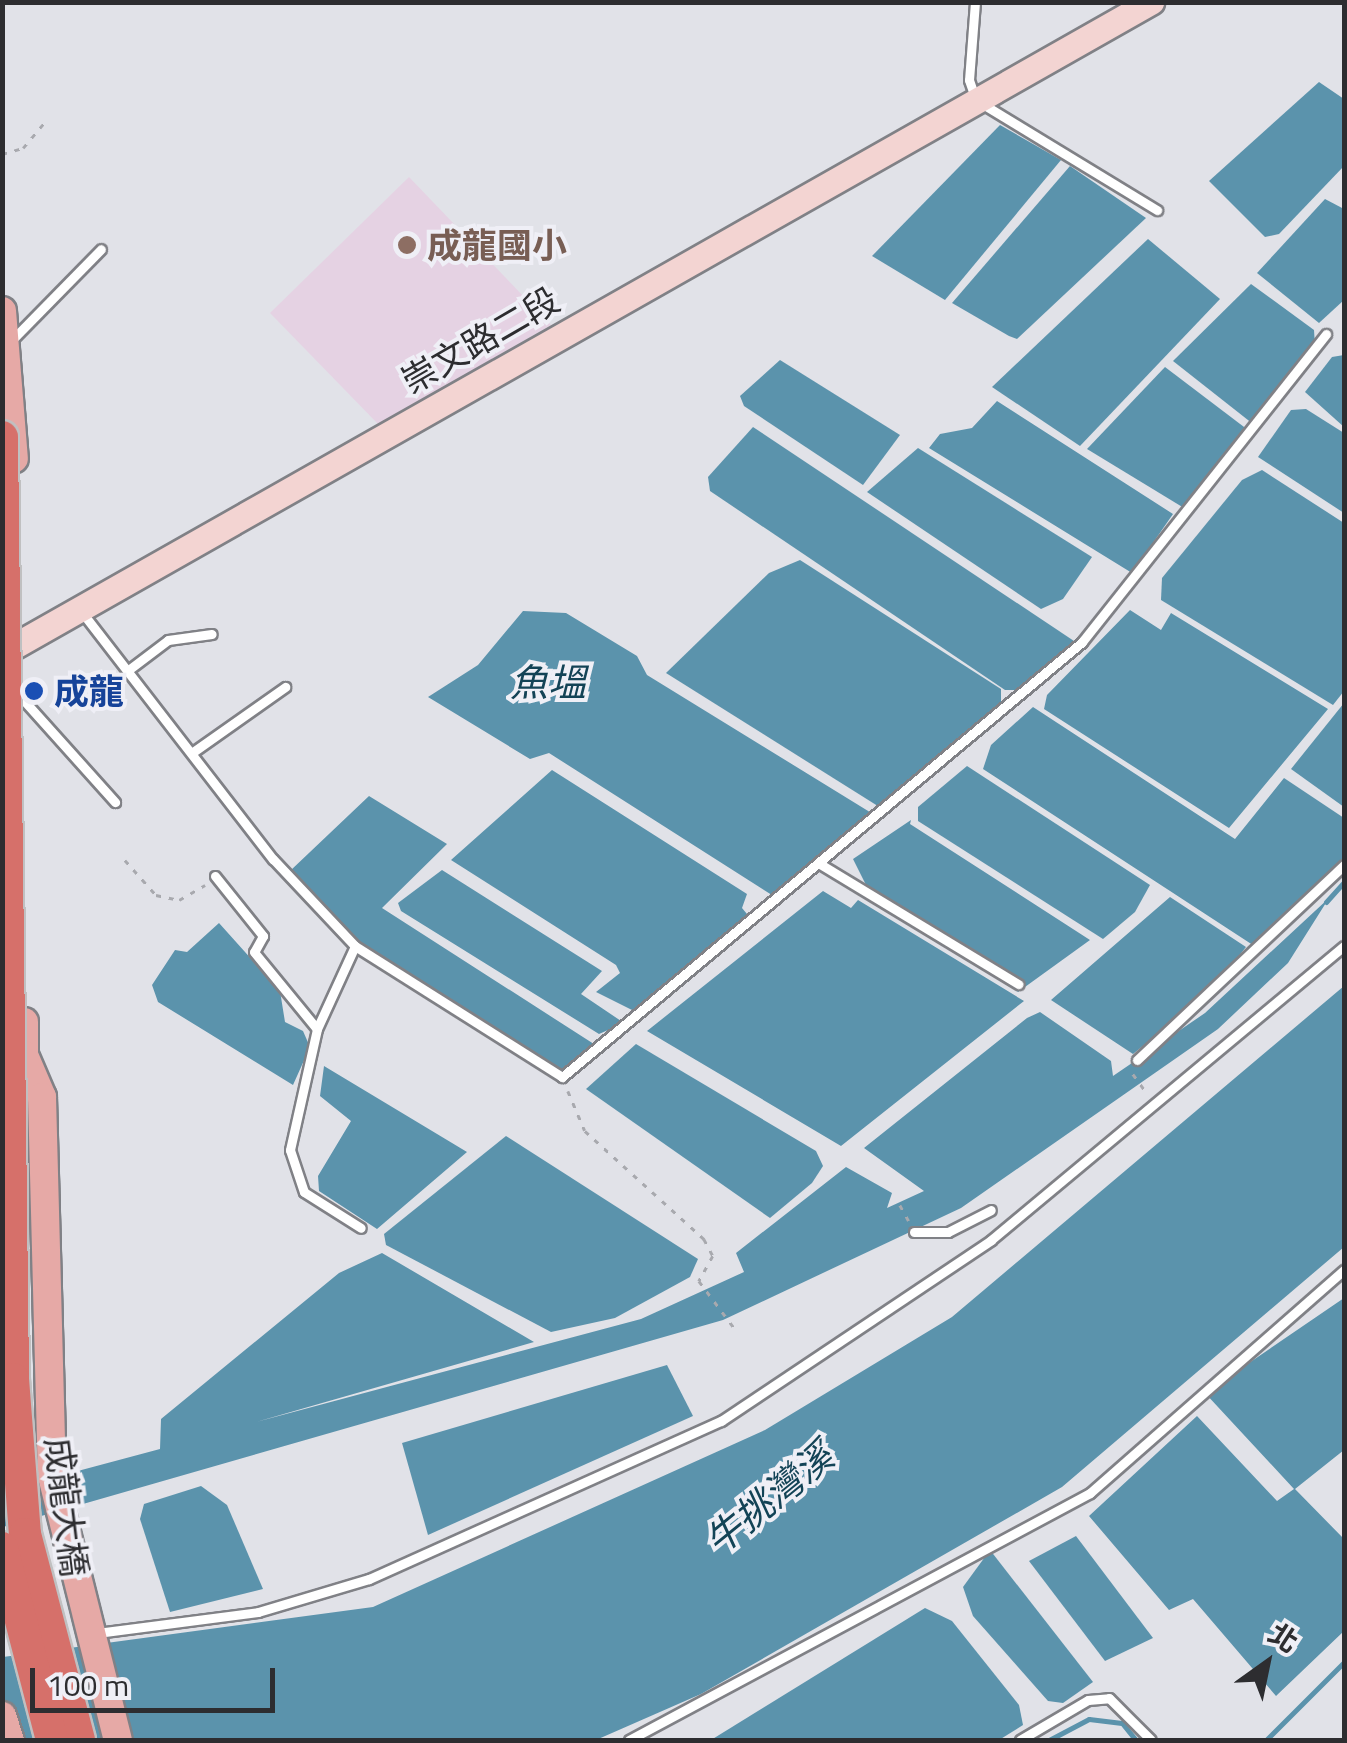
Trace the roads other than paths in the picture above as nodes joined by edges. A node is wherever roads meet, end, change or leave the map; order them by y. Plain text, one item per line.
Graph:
1 (975, 2) edge
2 (1151, 2) edge
3 (976, 100) junction
4 (1158, 210) dead end
5 (101, 249) dead end
6 (2, 311) edge
7 (1326, 334) dead end
8 (6, 344) edge
9 (2, 437) edge
10 (80, 609) junction
11 (212, 634) dead end
12 (10, 649) edge
13 (131, 668) junction
14 (286, 686) dead end
15 (20, 694) junction
16 (193, 752) junction
17 (115, 802) dead end
18 (820, 864) junction
19 (1344, 864) edge
20 (215, 876) road end
21 (355, 946) junction
22 (1344, 946) edge
23 (1018, 984) dead end
24 (316, 1029) junction
25 (1137, 1060) dead end
26 (41, 1187) junction
27 (2, 1189) edge
28 (991, 1210) dead end
29 (975, 1221) junction
30 (361, 1228) dead end
31 (914, 1232) road end
32 (991, 1240) junction
33 (1344, 1270) edge
34 (2, 1548) edge
35 (84, 1634) junction
36 (2, 1716) edge
37 (10, 1740) edge
38 (52, 1740) edge
39 (79, 1740) edge
40 (118, 1740) edge
41 (629, 1740) edge
42 (1020, 1740) edge
43 (1151, 1740) edge

1 - 3 lane
2 - 3 street, 崇文路二段
3 - 4 lane
3 - 10 street, 崇文路二段
5 - 8 lane
6 - 8 main road
7 - 18 lane
8 - 12 main road
9 - 39 highway, 成龍大橋, bridge
10 - 12 street, 崇文路二段
10 - 13 lane
11 - 13 lane
12 - 15 main road
13 - 16 lane
14 - 16 lane
15 - 17 lane
15 - 26 main road
16 - 21 lane
18 - 21 lane
18 - 23 lane
19 - 25 lane
20 - 24 lane
21 - 24 lane
22 - 32 lane
24 - 30 lane
26 - 27 main road
26 - 35 main road
28 - 29 lane
29 - 31 lane
29 - 32 lane
32 - 35 lane
33 - 41 lane
34 - 38 highway, 成龍大橋, bridge
35 - 40 main road
36 - 37 main road
42 - 43 lane

